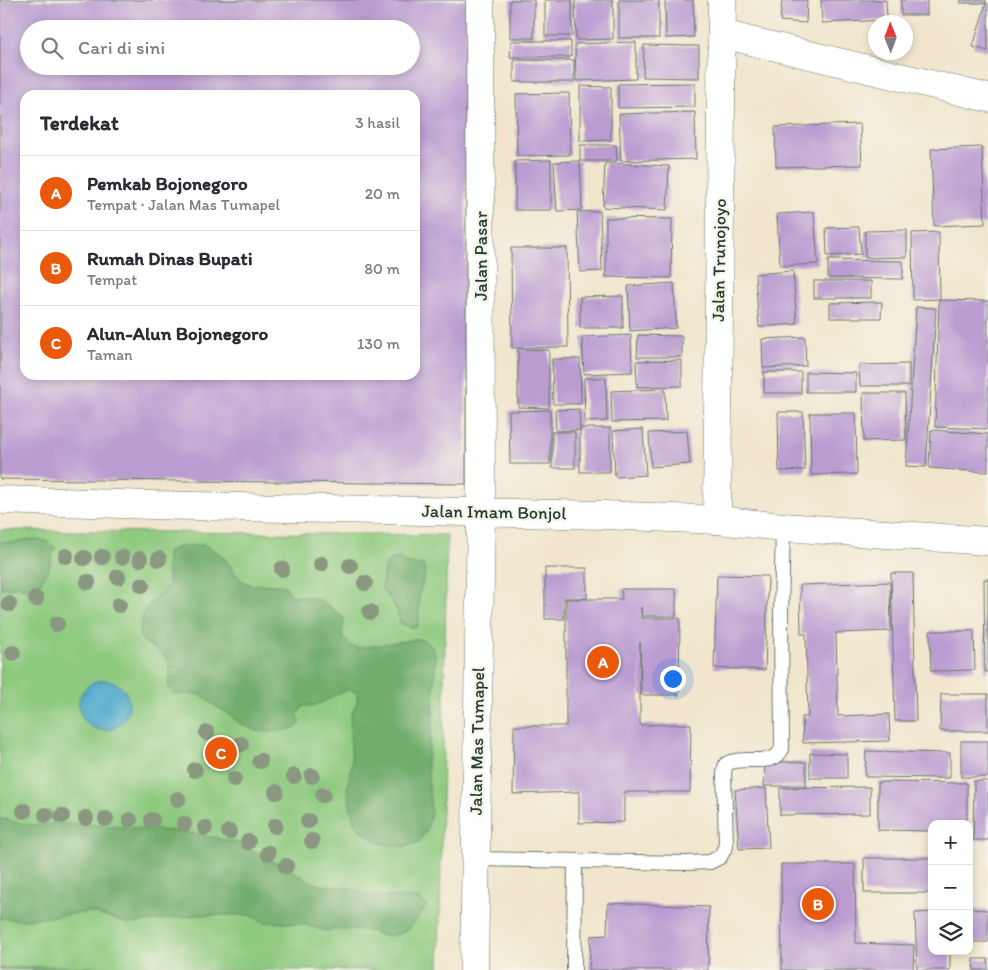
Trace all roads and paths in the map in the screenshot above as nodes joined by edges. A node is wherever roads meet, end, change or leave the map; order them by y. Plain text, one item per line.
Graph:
1 (480, 0) edge
2 (722, 0) edge
3 (722, 34) junction
4 (988, 98) edge
5 (0, 500) edge
6 (481, 512) junction
7 (717, 520) junction
8 (783, 527) junction
9 (988, 541) edge
10 (475, 860) junction
11 (575, 861) junction
12 (474, 970) edge
13 (574, 970) edge

1 - 6 main road, Jalan Pasar
2 - 3 main road, Jalan Trunojoyo
3 - 4 main road
3 - 7 main road, Jalan Trunojoyo
5 - 6 main road, Jalan Imam Bonjol
6 - 7 main road, Jalan Imam Bonjol
6 - 10 main road, Jalan Mas Tumapel
7 - 8 main road, Jalan Imam Bonjol
8 - 9 main road, Jalan Imam Bonjol
8 - 11 lane
10 - 11 lane
10 - 12 main road, Jalan Mas Tumapel
11 - 13 lane

